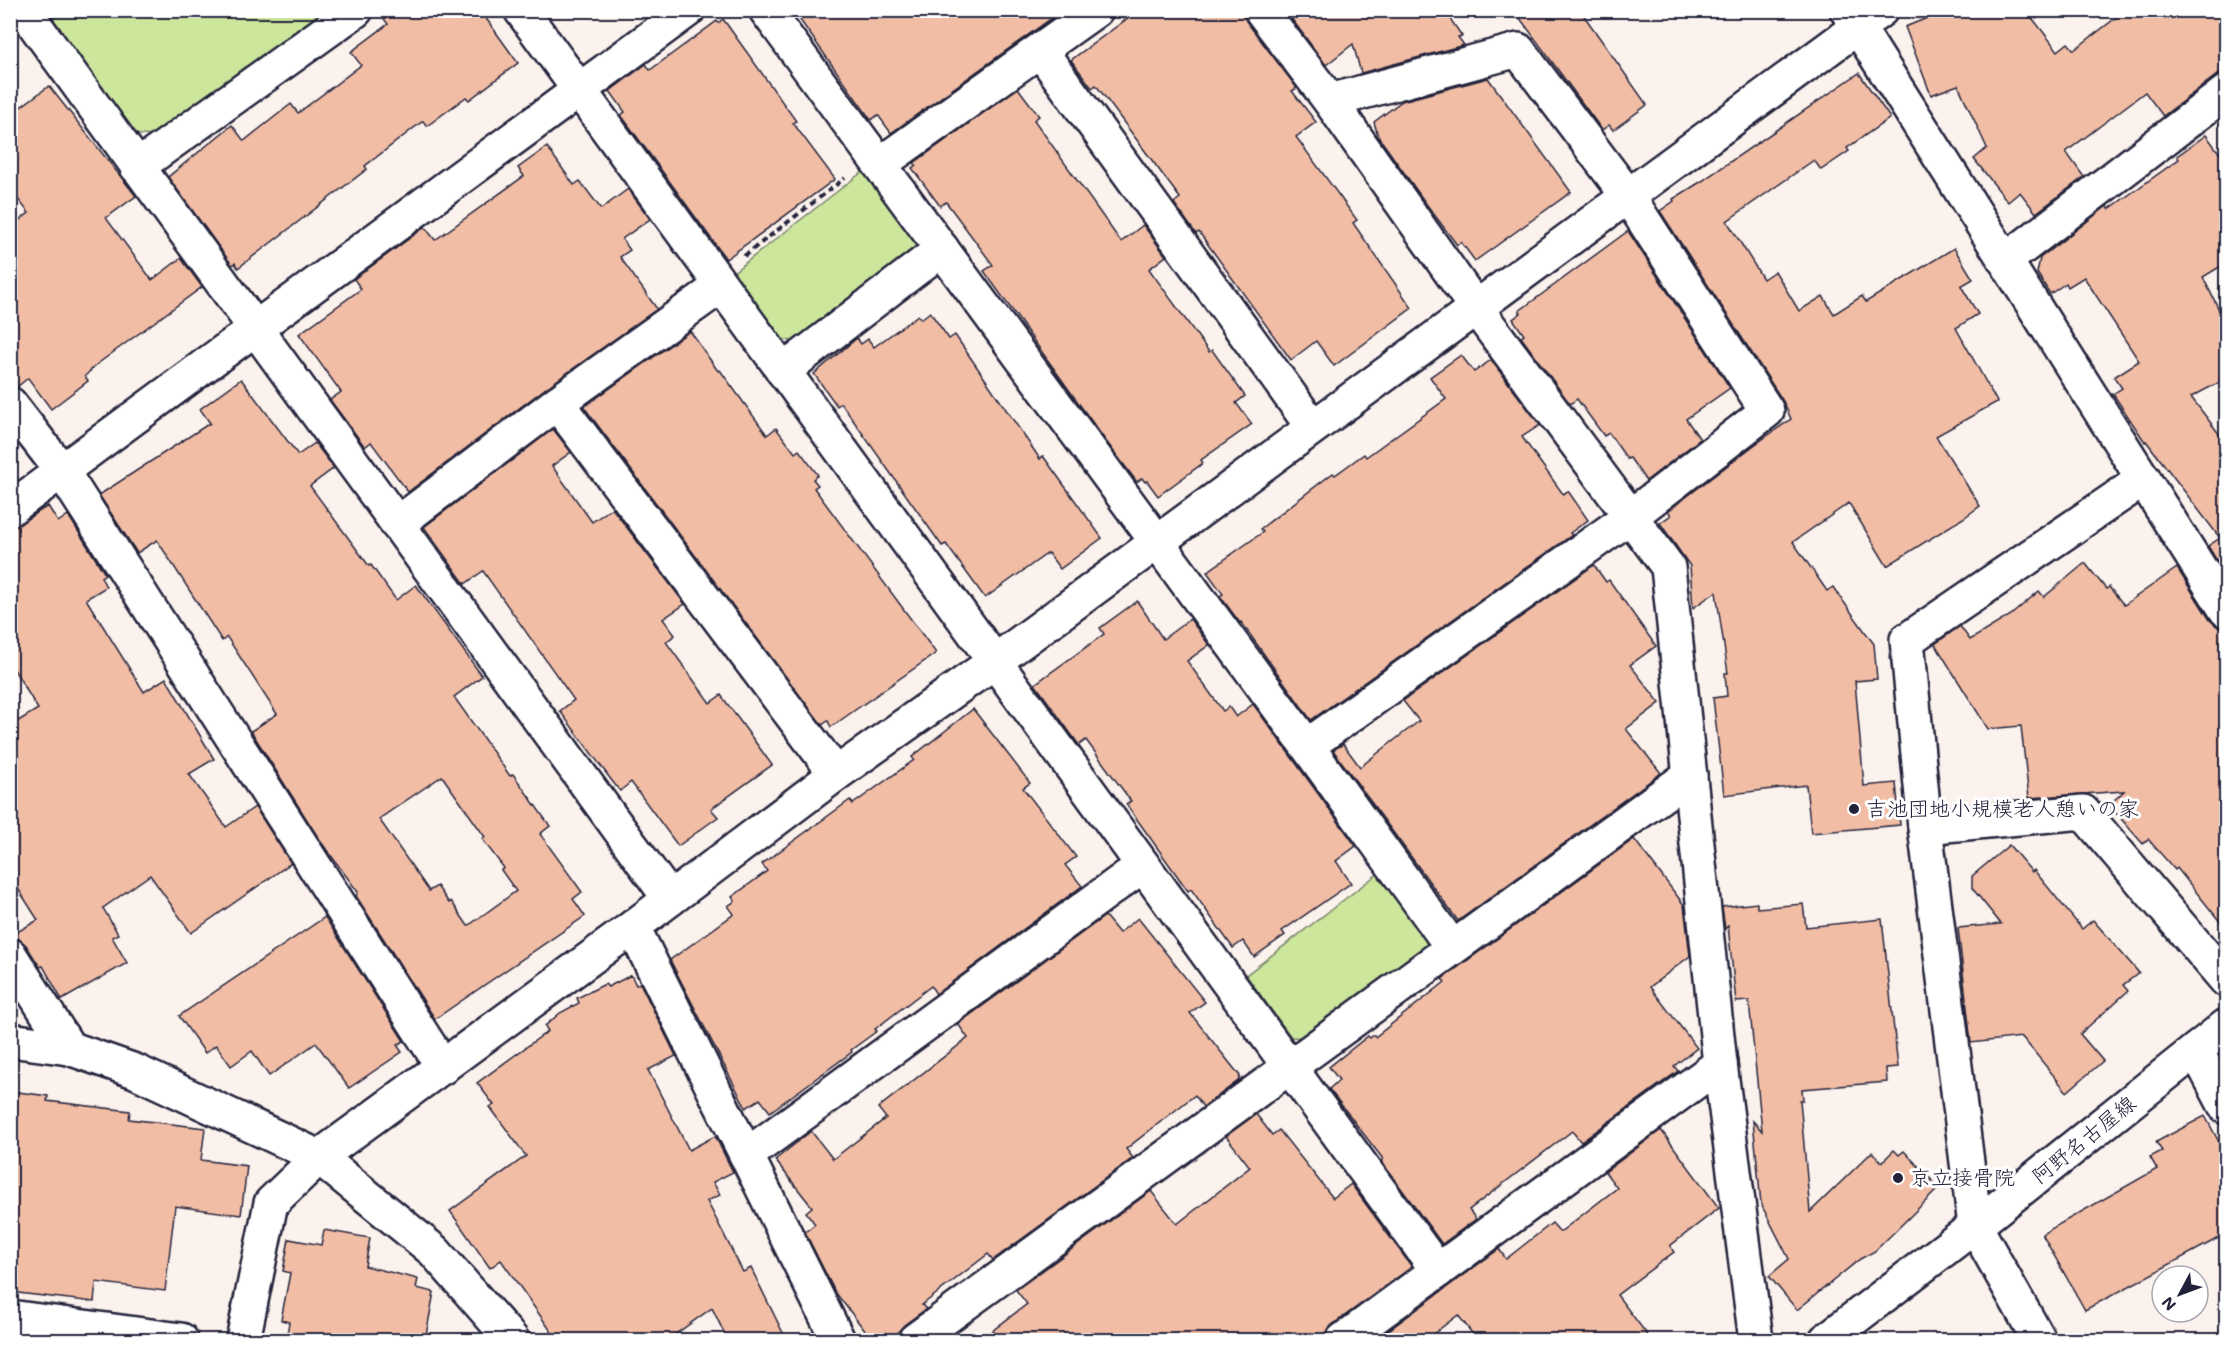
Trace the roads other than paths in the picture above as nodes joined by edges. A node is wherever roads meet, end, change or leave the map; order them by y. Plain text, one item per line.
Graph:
1 (24, 10) edge
2 (356, 10) edge
3 (521, 10) edge
4 (688, 10) edge
5 (766, 10) edge
6 (1096, 10) edge
7 (1262, 10) edge
8 (1862, 16) edge
9 (1040, 50) junction
10 (579, 91) junction
11 (2225, 97) edge
12 (1330, 101) junction
13 (877, 160) junction
14 (137, 167) junction
15 (1628, 196) junction
16 (942, 249) junction
17 (2006, 260) junction
18 (718, 282) junction
19 (1476, 308) junction
20 (255, 329) junction
21 (783, 371) junction
22 (557, 403) junction
23 (10, 404) edge
24 (1312, 426) junction
25 (62, 471) junction
26 (2144, 479) junction
27 (10, 509) edge
28 (1631, 516) junction
29 (397, 524) junction
30 (1157, 541) junction
31 (2226, 610) edge
32 (994, 662) junction
33 (1307, 746) junction
34 (836, 774) junction
35 (1690, 775) junction
36 (1925, 827) junction
37 (1142, 866) junction
38 (670, 898) junction
39 (633, 927) junction
40 (1452, 947) junction
41 (10, 955) edge
42 (2226, 980) edge
43 (2226, 1026) edge
44 (10, 1040) edge
45 (69, 1048) junction
46 (2196, 1050) junction
47 (1720, 1064) junction
48 (443, 1067) junction
49 (1289, 1068) junction
50 (2226, 1107) edge
51 (747, 1155) junction
52 (319, 1157) junction
53 (1975, 1226) junction
54 (1438, 1271) junction
55 (10, 1317) edge
56 (181, 1341) edge
57 (243, 1341) edge
58 (512, 1341) edge
59 (838, 1341) edge
60 (915, 1341) edge
61 (1343, 1341) edge
62 (1756, 1341) edge
63 (1826, 1341) edge
64 (2039, 1341) edge

1 - 14 street
2 - 14 street
3 - 10 street
4 - 10 street
5 - 13 street
6 - 9 street
7 - 12 street
8 - 15 street
8 - 17 street
9 - 13 street
9 - 24 street
10 - 18 street
10 - 20 street
11 - 17 street
12 - 15 street
12 - 19 street
13 - 16 street
14 - 20 street
15 - 19 street
15 - 28 street
16 - 21 street
16 - 30 street
17 - 26 street
18 - 21 street
18 - 22 street
19 - 24 street
19 - 28 street
20 - 25 street
20 - 29 street
21 - 32 street
22 - 29 street
22 - 34 street
23 - 25 street
24 - 30 street
25 - 27 street
25 - 48 street
26 - 31 street
26 - 36 street
28 - 33 street
28 - 35 street
29 - 38 street
30 - 32 street
30 - 33 street
32 - 34 street
32 - 37 street
33 - 40 street
34 - 38 street
35 - 40 street
35 - 47 street
36 - 42 street
36 - 53 street
37 - 49 street
37 - 51 street
38 - 39 street
39 - 48 street
39 - 51 street
40 - 49 street
41 - 45 street
43 - 46 street, 阿野名古屋線
44 - 45 street
45 - 52 street
46 - 50 street
46 - 53 street, 阿野名古屋線
47 - 54 street
47 - 62 street
48 - 52 street
49 - 54 street
49 - 60 street
51 - 59 street
52 - 57 street
52 - 58 street
53 - 63 street, 阿野名古屋線
53 - 64 street
54 - 61 street
55 - 56 street

